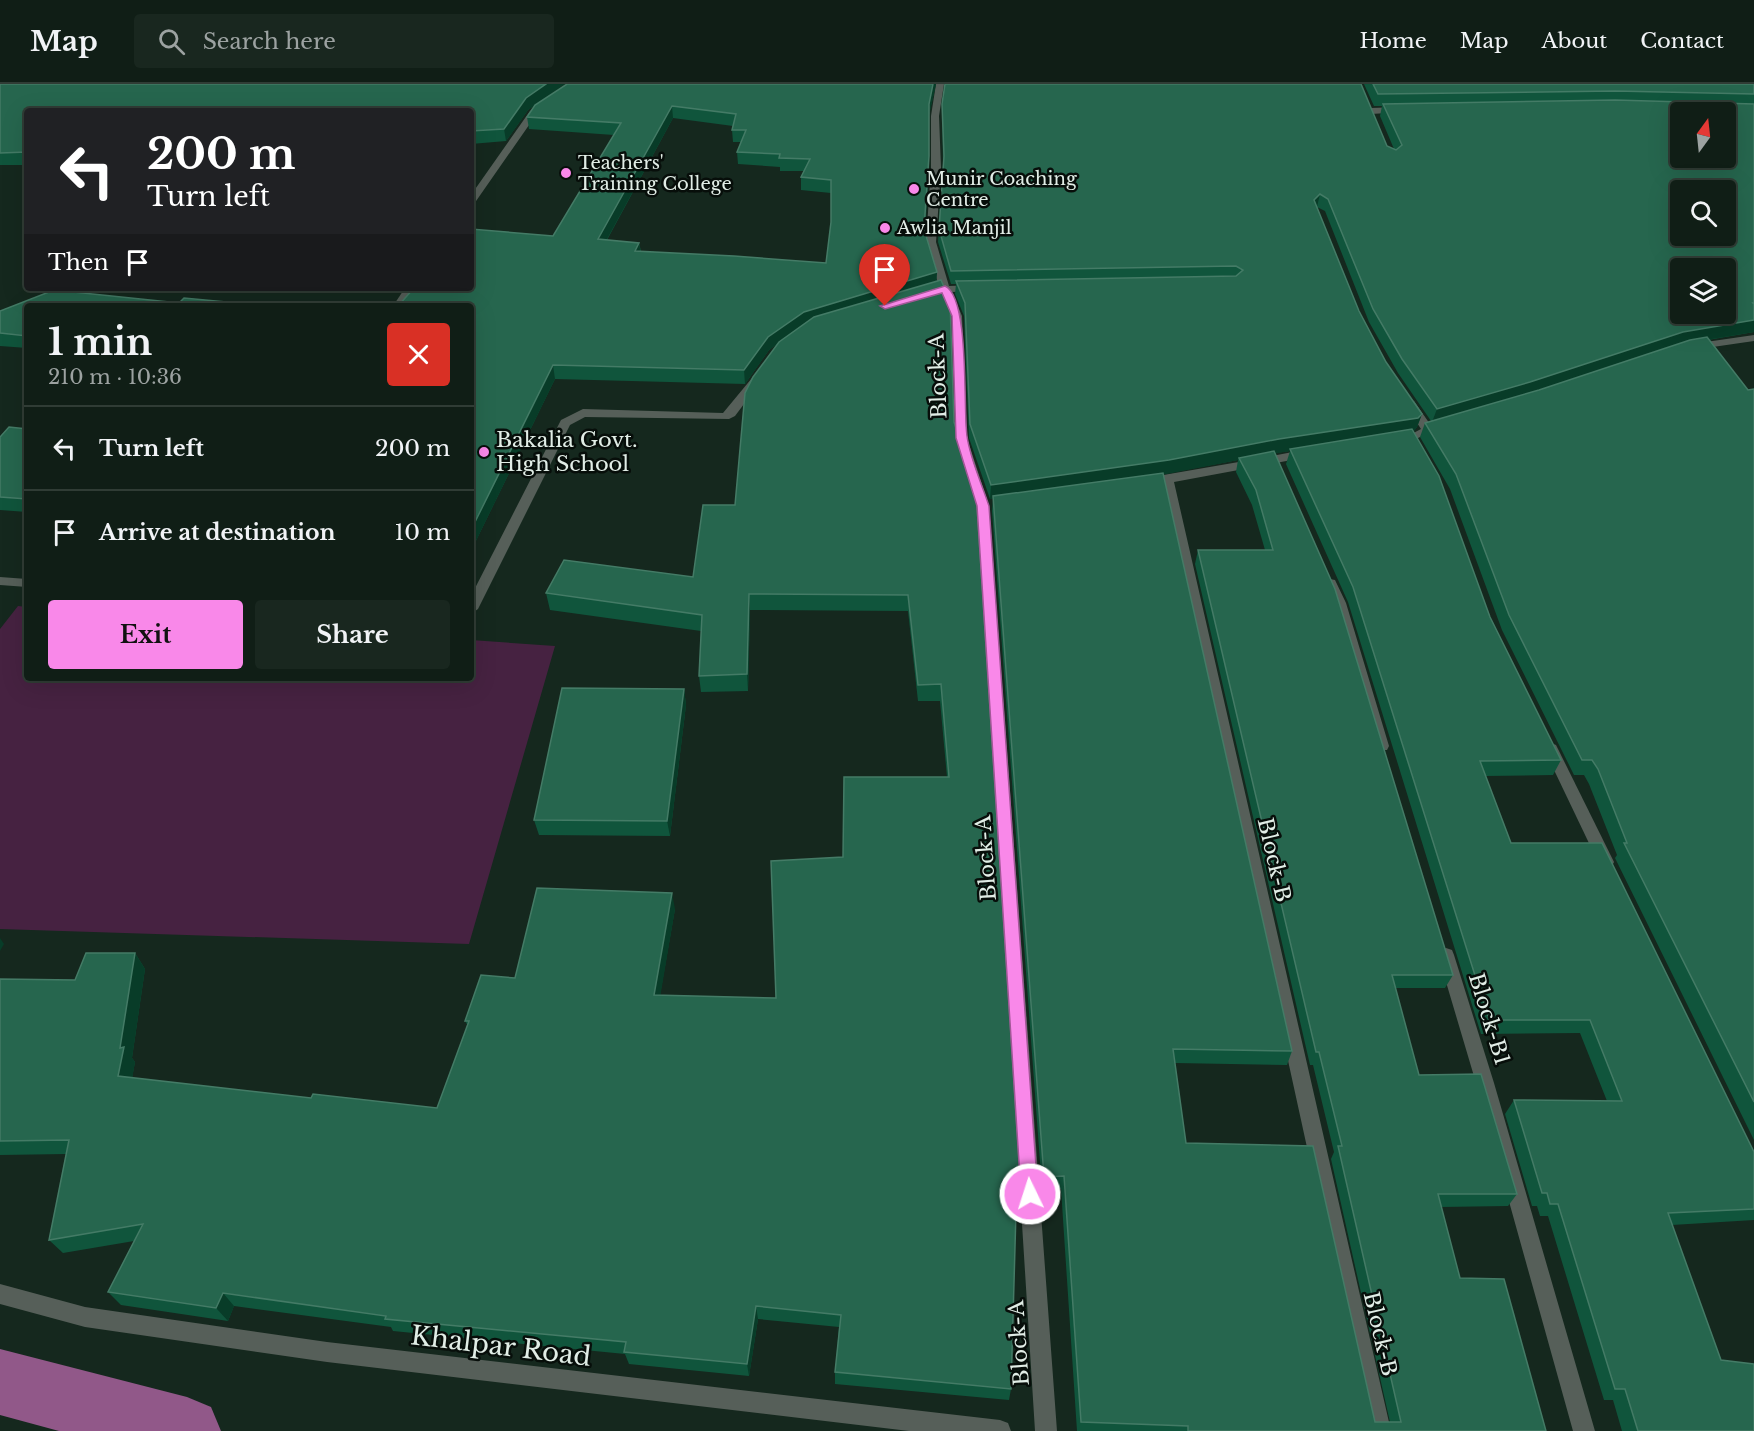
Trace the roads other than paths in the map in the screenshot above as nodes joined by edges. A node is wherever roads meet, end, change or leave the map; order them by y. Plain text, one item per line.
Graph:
1 (940, 84) edge
2 (571, 87) edge
3 (1406, 110) edge
4 (1371, 111) edge
5 (474, 198) edge
6 (991, 288) edge
7 (945, 289) junction
8 (922, 295) edge
9 (1754, 338) edge
10 (1681, 350) edge
11 (761, 373) edge
12 (1403, 393) edge
13 (1321, 451) edge
14 (1422, 454) edge
15 (1276, 459) junction
16 (1285, 479) edge
17 (1167, 480) junction
18 (1134, 484) edge
19 (1325, 572) edge
20 (0, 581) edge
21 (24, 583) edge
22 (474, 603) edge
23 (1545, 738) edge
24 (1388, 763) edge
25 (1613, 877) edge
26 (1440, 934) edge
27 (0, 1294) edge
28 (1000, 1431) edge
29 (1046, 1431) edge
30 (1380, 1431) edge
31 (1584, 1431) edge

1 - 7 street, Block-A
2 - 5 street
3 - 4 street
6 - 7 street
7 - 8 street
7 - 29 street, Block-A
9 - 10 street
11 - 22 street
12 - 14 street
13 - 15 street
15 - 16 street
15 - 17 street
17 - 18 street
17 - 30 street, Block-B
19 - 24 street
20 - 21 street
23 - 25 street
26 - 31 street, Block-B1
27 - 28 street, Khalpar Road

